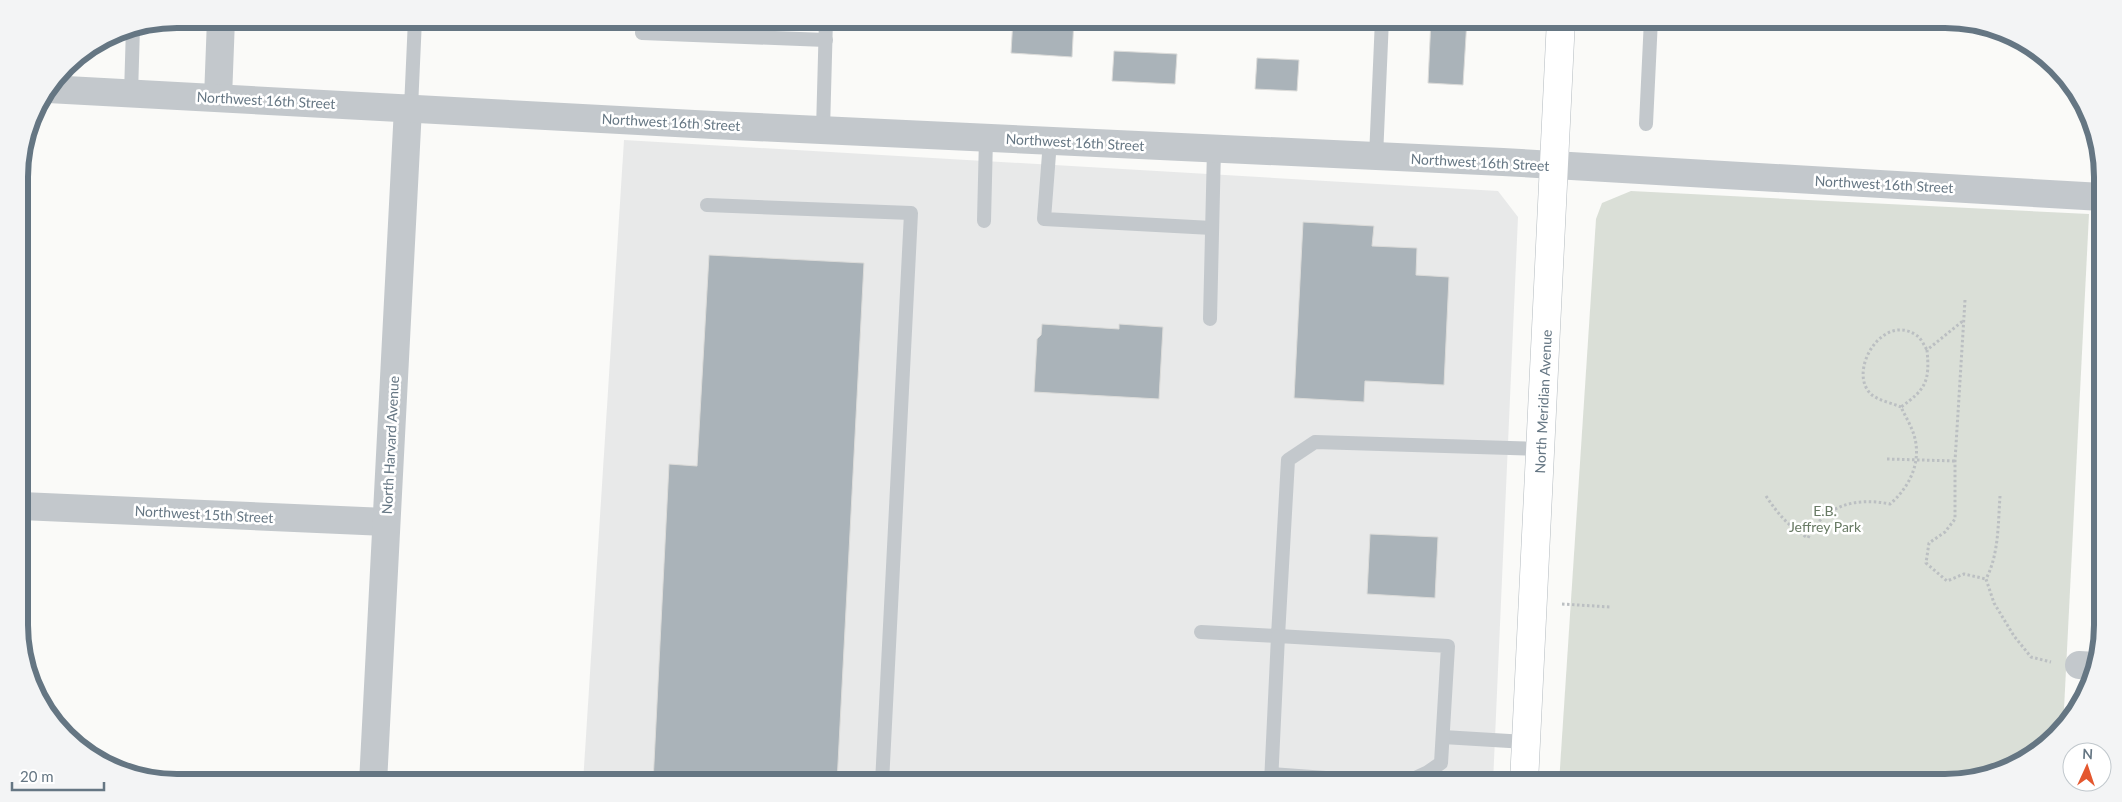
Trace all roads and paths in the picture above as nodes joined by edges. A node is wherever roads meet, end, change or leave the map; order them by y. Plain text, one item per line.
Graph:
1 (1382, 27) edge
2 (1560, 27) edge
3 (1650, 27) edge
4 (221, 28) edge
5 (414, 28) edge
6 (642, 28) edge
7 (826, 28) edge
8 (133, 34) edge
9 (826, 40) junction
10 (56, 89) edge
11 (130, 94) junction
12 (218, 98) junction
13 (409, 108) junction
14 (1646, 124) dead end
15 (823, 130) junction
16 (986, 138) junction
17 (1050, 141) junction
18 (1214, 149) junction
19 (1376, 157) junction
20 (1553, 165) junction
21 (2094, 197) edge
22 (706, 204) dead end
23 (984, 221) dead end
24 (1212, 228) junction
25 (1965, 300) dead end
26 (1210, 319) dead end
27 (1964, 320) junction
28 (1927, 350) junction
29 (1901, 406) junction
30 (1539, 449) junction
31 (1887, 459) dead end
32 (1915, 459) junction
33 (1955, 461) junction
34 (1766, 496) dead end
35 (2000, 496) dead end
36 (28, 506) edge
37 (386, 522) junction
38 (1986, 579) junction
39 (1532, 602) junction
40 (1610, 607) dead end
41 (1201, 632) dead end
42 (1278, 636) junction
43 (2088, 665) edge
44 (1443, 738) junction
45 (1526, 742) junction
46 (373, 774) edge
47 (882, 774) edge
48 (1271, 774) edge
49 (1424, 774) edge
50 (1524, 774) edge

1 - 19 lane
2 - 20 main road, North Meridian Avenue
3 - 14 lane
4 - 12 street
5 - 13 lane
6 - 9 lane
7 - 9 lane
8 - 11 lane
9 - 15 lane
10 - 11 street, Northwest 16th Street
11 - 12 street, Northwest 16th Street
12 - 13 street, Northwest 16th Street
13 - 15 street, Northwest 16th Street
13 - 37 street, North Harvard Avenue
15 - 16 street, Northwest 16th Street
16 - 17 street, Northwest 16th Street
16 - 23 lane
17 - 18 street, Northwest 16th Street
17 - 24 lane
18 - 19 street, Northwest 16th Street
18 - 24 lane
19 - 20 street, Northwest 16th Street
20 - 21 street, Northwest 16th Street
20 - 30 main road, North Meridian Avenue
22 - 47 lane
24 - 26 lane
25 - 27 path
27 - 28 path
27 - 33 path
28 - 29 path
28 - 29 path
29 - 32 path
30 - 39 main road, North Meridian Avenue
30 - 42 lane
31 - 32 path
32 - 33 path
32 - 34 path
33 - 38 path
35 - 38 path
36 - 37 street, Northwest 15th Street
37 - 46 street, North Harvard Avenue
38 - 43 path
39 - 40 path
39 - 45 main road, North Meridian Avenue
41 - 42 lane
42 - 44 lane
42 - 48 lane
44 - 45 lane
44 - 49 lane
45 - 50 main road, North Meridian Avenue

